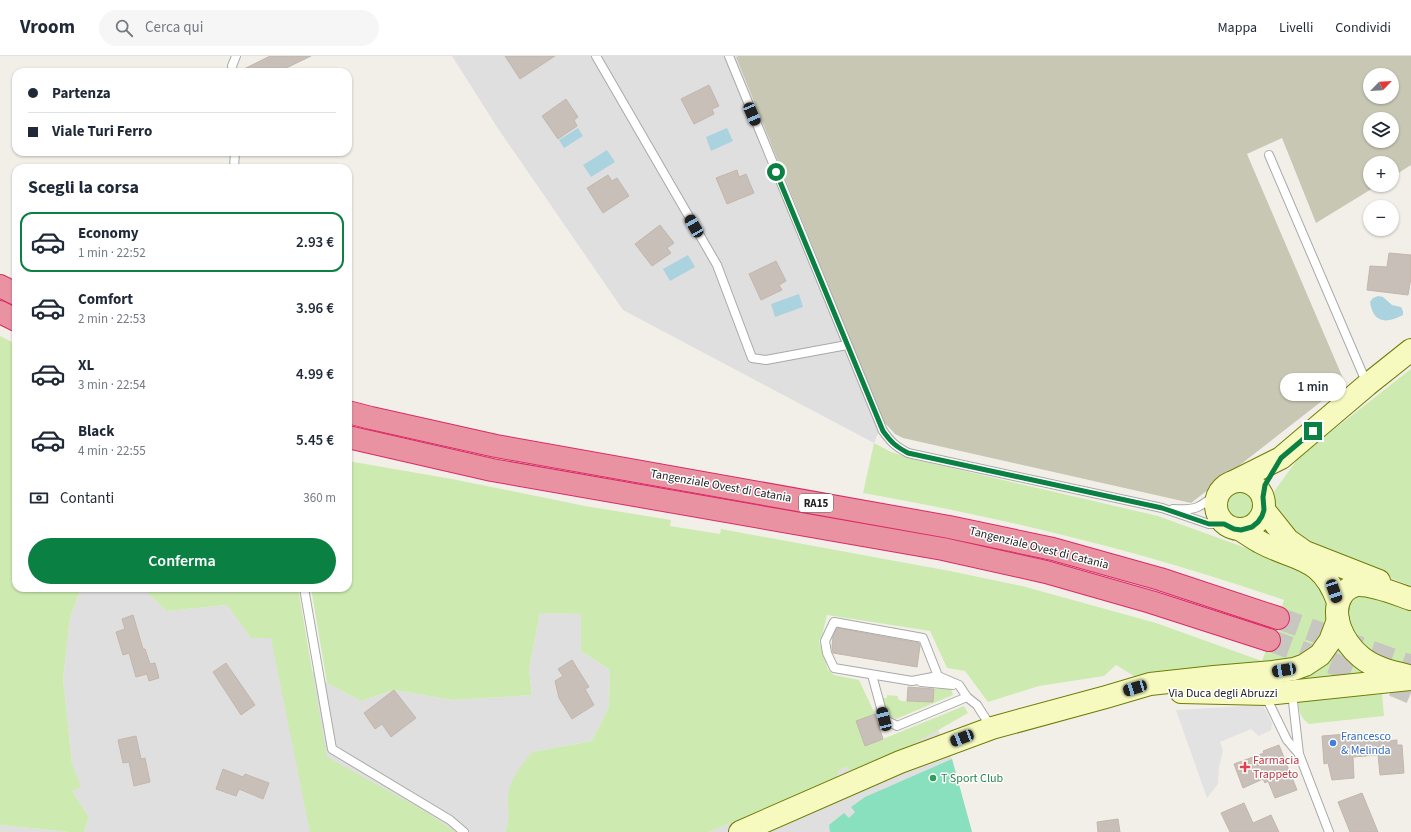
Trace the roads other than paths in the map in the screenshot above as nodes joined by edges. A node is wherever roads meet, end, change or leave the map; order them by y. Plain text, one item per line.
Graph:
1 (236, 56) edge
2 (596, 56) edge
3 (729, 56) edge
4 (232, 68) edge
5 (1269, 155) dead end
6 (0, 286) edge
7 (12, 292) edge
8 (0, 312) edge
9 (12, 318) edge
10 (847, 345) junction
11 (1411, 350) edge
12 (1367, 385) junction
13 (352, 413) edge
14 (352, 438) edge
15 (1281, 458) junction
16 (1227, 486) junction
17 (1263, 503) junction
18 (1162, 508) junction
19 (1233, 527) junction
20 (305, 592) edge
21 (1411, 598) edge
22 (1338, 611) junction
23 (1278, 618) tunnel mouth
24 (1269, 640) tunnel mouth
25 (1273, 672) junction
26 (872, 675) junction
27 (938, 676) junction
28 (1411, 678) edge
29 (912, 681) junction
30 (960, 685) junction
31 (1292, 691) junction
32 (1268, 694) junction
33 (967, 697) junction
34 (1106, 697) junction
35 (992, 728) junction
36 (1299, 754) junction
37 (464, 832) edge
38 (740, 832) edge
39 (1329, 832) edge

1 - 4 lane
2 - 10 lane
3 - 10 lane
5 - 12 lane
6 - 7 highway
8 - 9 highway
10 - 18 lane
11 - 12 main road
12 - 15 main road
13 - 23 highway, Tangenziale Ovest di Catania / RA15
14 - 24 highway, Tangenziale Ovest di Catania / RA15
15 - 16 main road
15 - 17 main road
16 - 17 main road
16 - 18 lane
16 - 19 main road
17 - 19 main road
17 - 21 main road
18 - 19 lane
19 - 22 main road
20 - 37 lane
21 - 22 main road
22 - 25 main road
22 - 28 main road
25 - 32 lane
25 - 34 main road
26 - 27 lane
26 - 29 lane
26 - 33 lane
27 - 29 lane
27 - 30 lane
28 - 31 main road, Via Duca degli Abruzzi
29 - 30 lane
30 - 33 lane
31 - 32 main road, Via Duca degli Abruzzi
31 - 36 lane
32 - 34 main road, Via Duca degli Abruzzi
32 - 36 lane
33 - 35 lane
34 - 35 main road
35 - 38 main road
36 - 39 lane

